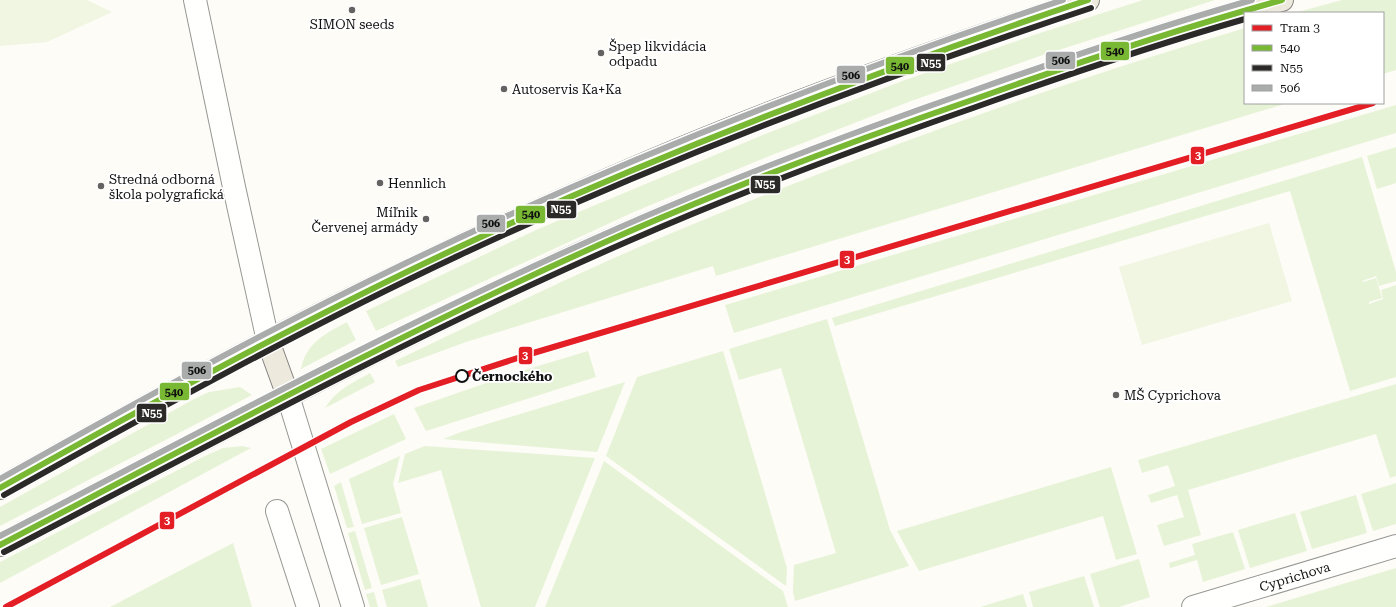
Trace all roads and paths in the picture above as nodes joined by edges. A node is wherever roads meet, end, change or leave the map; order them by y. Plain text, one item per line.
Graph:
1 (195, 0) edge
2 (1088, 0) edge
3 (1282, 0) edge
4 (268, 340) junction
5 (288, 396) junction
6 (0, 488) edge
7 (278, 511) dead end
8 (0, 545) edge
9 (1396, 546) edge
10 (308, 607) edge
11 (353, 607) edge
12 (1193, 607) edge

1 - 4 street
2 - 4 main road
3 - 5 main road
4 - 5 main road
4 - 6 main road
5 - 8 main road
5 - 11 street
7 - 10 street
9 - 12 street, Cyprichova

